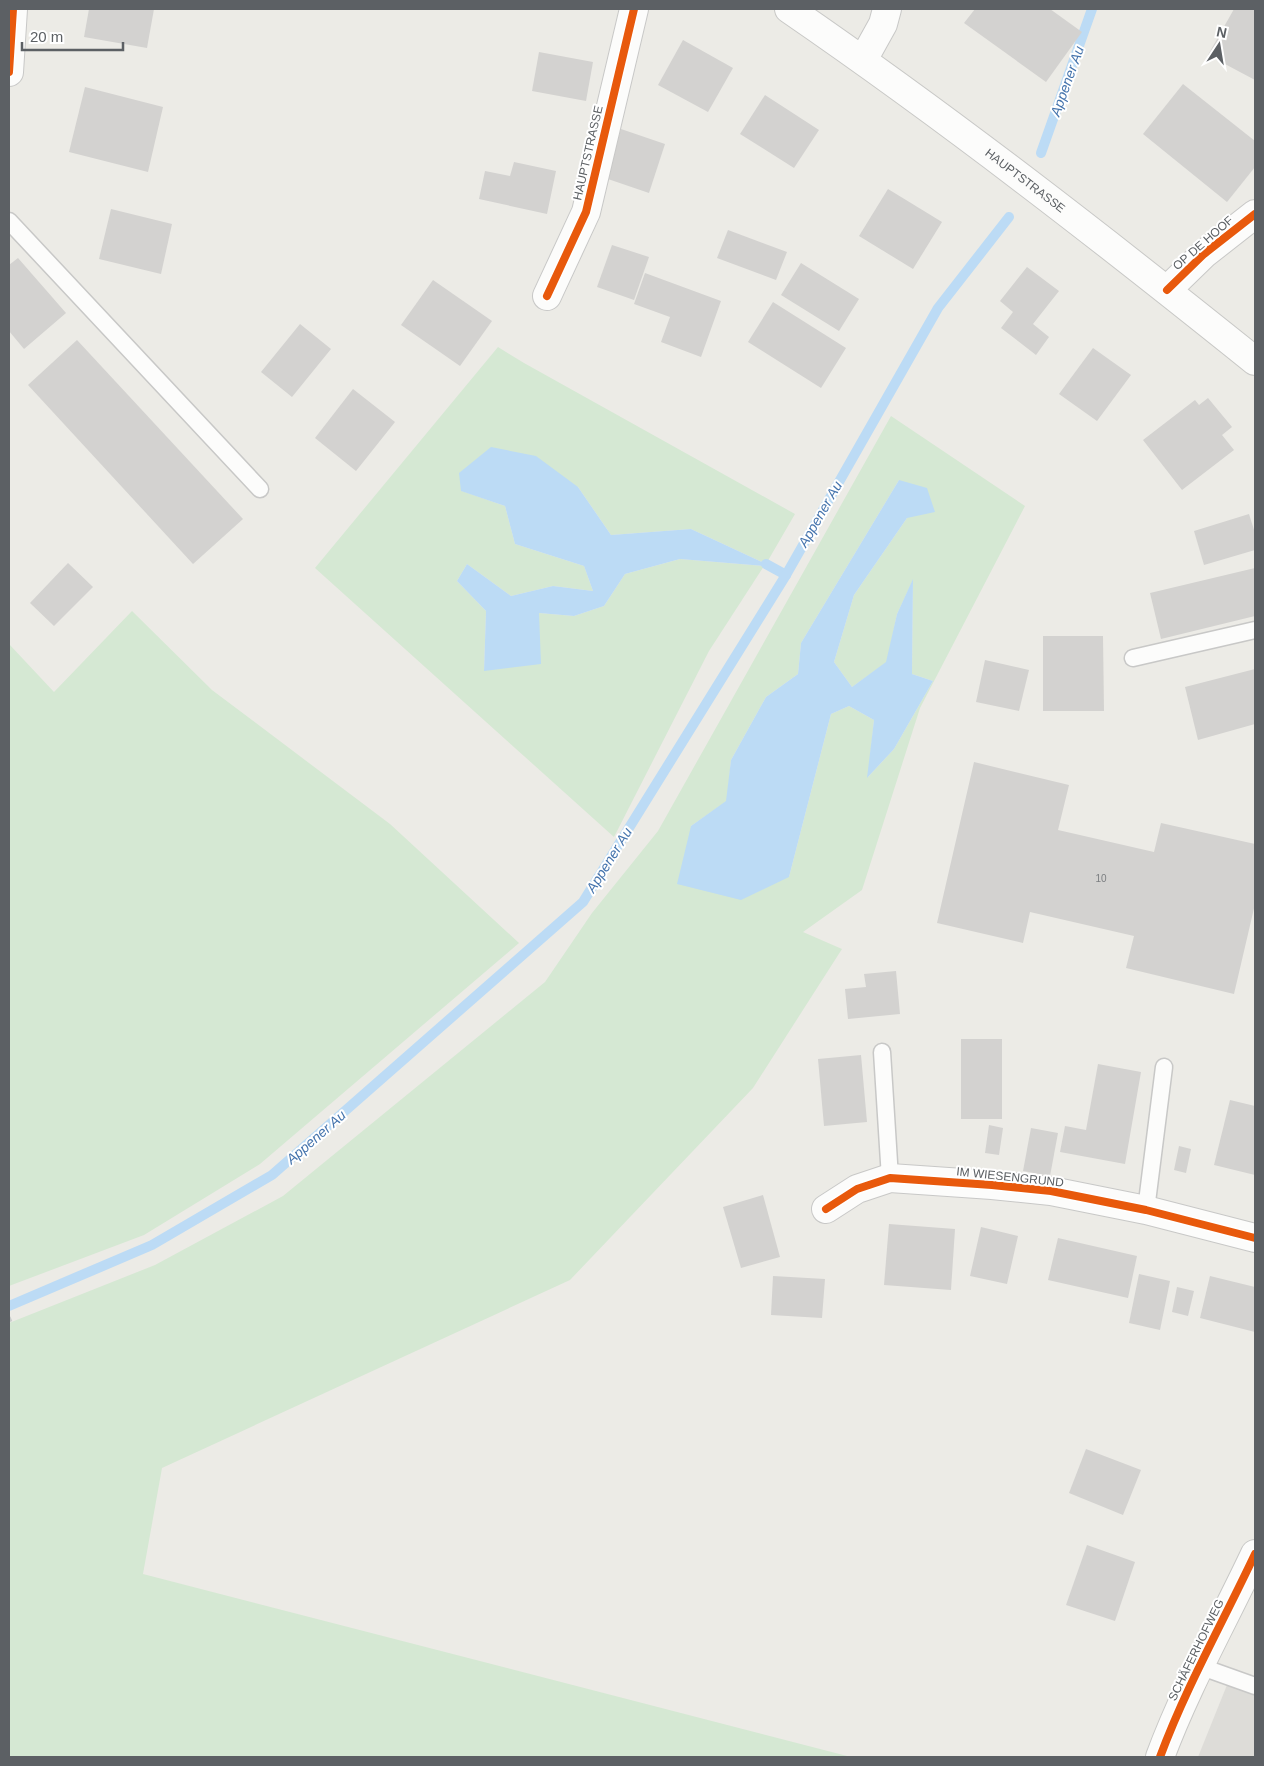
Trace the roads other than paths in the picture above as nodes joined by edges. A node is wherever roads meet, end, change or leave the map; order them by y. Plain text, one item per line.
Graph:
1 (12, 9) edge
2 (634, 9) edge
3 (789, 9) edge
4 (887, 9) edge
5 (863, 60) junction
6 (9, 72) edge
7 (1255, 214) edge
8 (9, 221) edge
9 (1167, 290) junction
10 (547, 296) dead end
11 (1255, 361) edge
12 (260, 489) dead end
13 (1255, 630) edge
14 (1133, 658) dead end
15 (882, 1052) dead end
16 (1164, 1067) dead end
17 (890, 1178) junction
18 (826, 1209) dead end
19 (1146, 1210) junction
20 (1255, 1238) edge
21 (1255, 1554) edge
22 (1200, 1666) junction
23 (1255, 1686) edge
24 (1160, 1757) edge

1 - 6 street
2 - 10 street, HAUPTSTRASSE
3 - 5 street, HAUPTSTRASSE
4 - 5 street
5 - 9 street, HAUPTSTRASSE
7 - 9 street, OP DE HOOF
8 - 12 lane
9 - 11 street, HAUPTSTRASSE
13 - 14 lane
15 - 17 lane
16 - 19 lane
17 - 18 street, IM WIESENGRUND
17 - 19 street, IM WIESENGRUND
19 - 20 street, IM WIESENGRUND
21 - 22 street, SCHÄFERHOFWEG
22 - 23 lane
22 - 24 street, SCHÄFERHOFWEG

